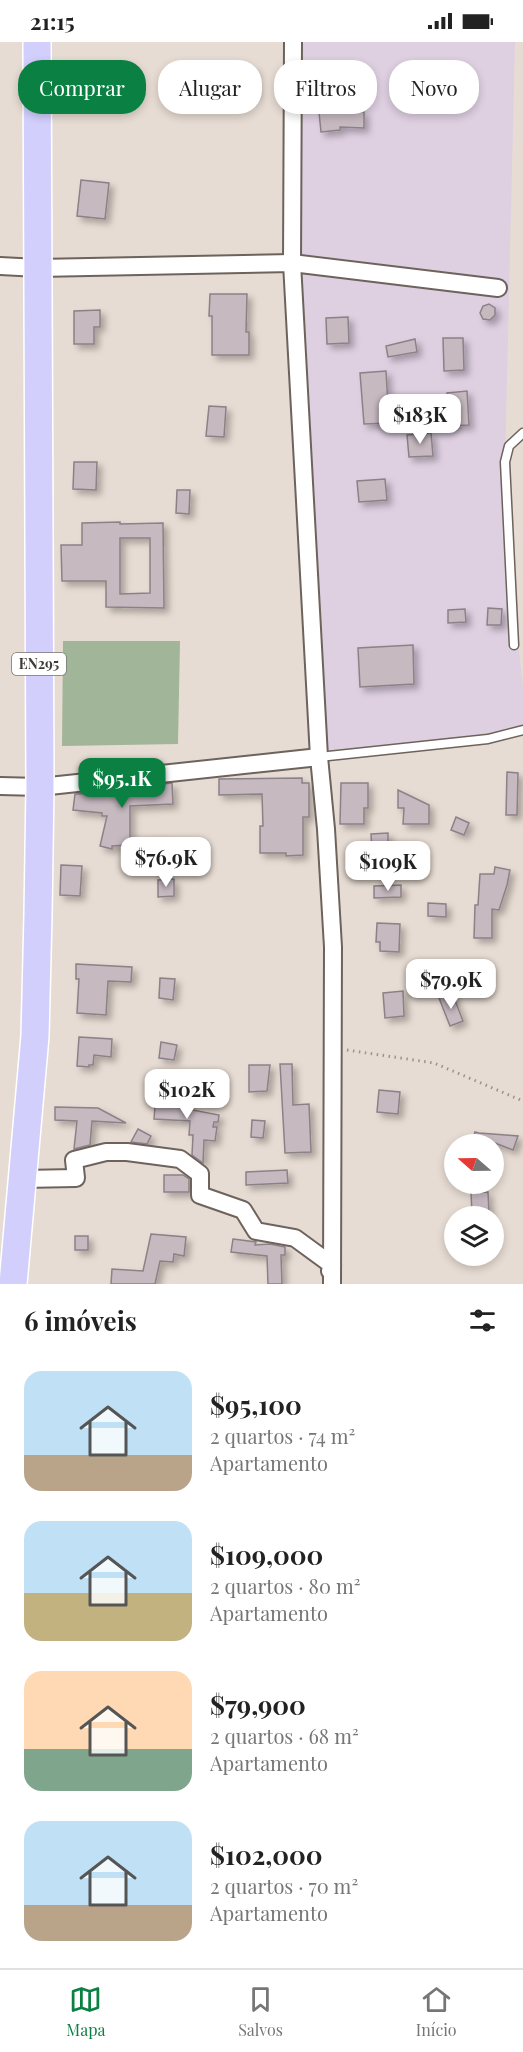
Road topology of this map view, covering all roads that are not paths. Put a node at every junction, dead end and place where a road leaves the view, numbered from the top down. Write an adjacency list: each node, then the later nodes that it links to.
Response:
1 (37, 42): 5 (main road, EN295)
2 (292, 42): 3 (street)
3 (292, 263): 5 (street); 6 (street); 10 (street)
4 (0, 266): 5 (street)
5 (38, 268): 12 (main road, EN295)
6 (498, 288)
7 (523, 433): 8 (lane)
8 (514, 645)
9 (523, 730): 10 (lane)
10 (319, 757): 12 (street); 14 (street)
11 (0, 786): 12 (street)
12 (40, 787): 13 (main road, EN295)
13 (22, 1179): 14 (street); 15 (main road, EN295)
14 (332, 1265): 16 (street); 17 (street)
15 (12, 1284)
16 (325, 1284)
17 (332, 1284)

